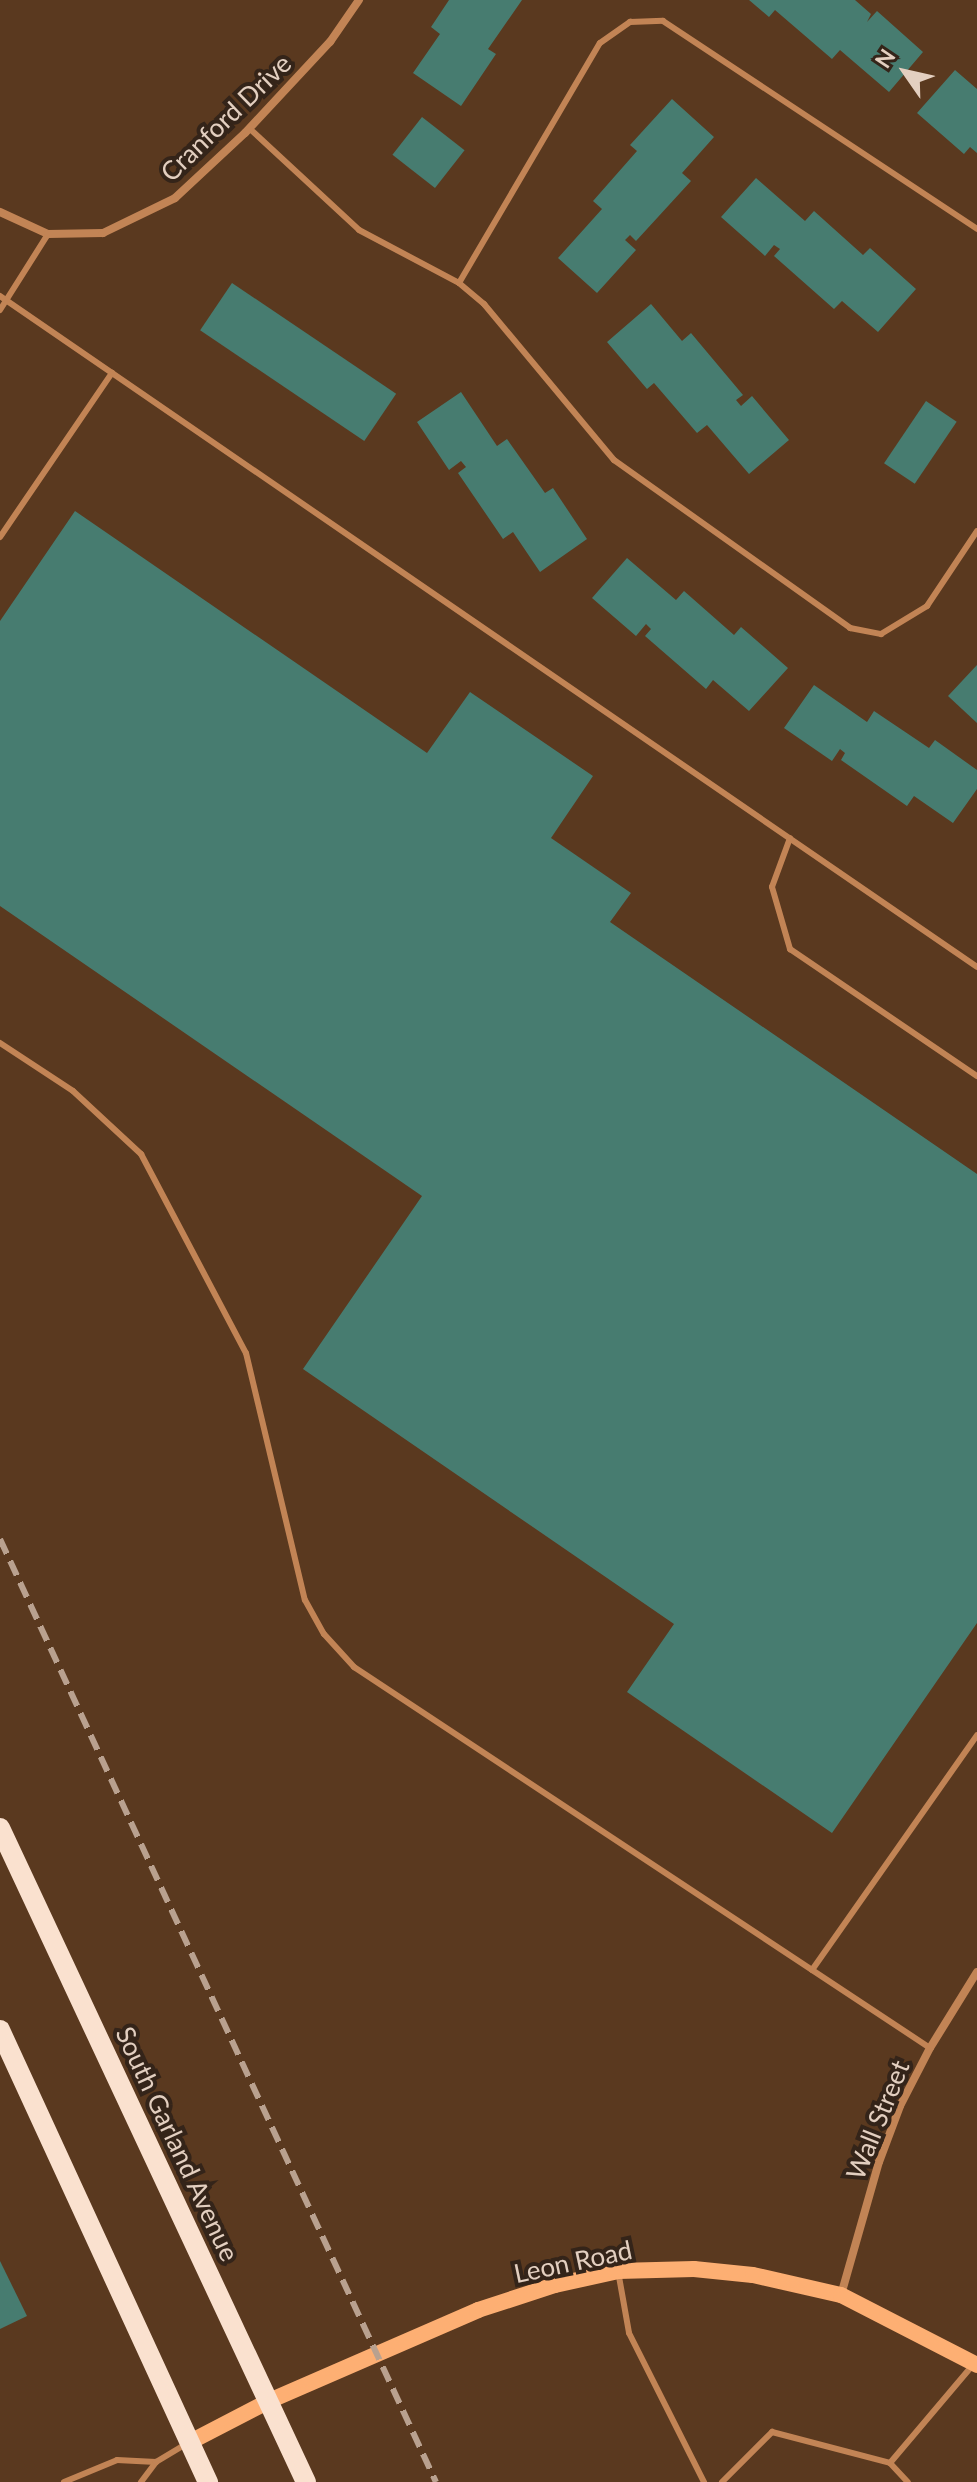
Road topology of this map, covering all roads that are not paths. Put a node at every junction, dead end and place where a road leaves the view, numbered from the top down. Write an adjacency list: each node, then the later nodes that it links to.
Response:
1 (359, 0): 2 (street, Cranford Drive)
2 (249, 128): 5 (street, Cranford Drive); 6 (lane)
3 (0, 212): 5 (street)
4 (977, 229): 6 (lane)
5 (48, 234): 7 (lane)
6 (459, 283): 10 (lane)
7 (3, 298): 8 (lane); 9 (lane)
8 (0, 310)
9 (112, 373): 11 (lane); 12 (lane)
10 (977, 531)
11 (0, 537)
12 (790, 838): 13 (lane); 15 (lane)
13 (977, 967)
14 (0, 1043): 18 (lane)
15 (977, 1076)
16 (977, 1735): 18 (lane)
17 (0, 1828): 25 (main road, South Garland Avenue)
18 (812, 1970): 21 (lane)
19 (977, 1972): 21 (street, Wall Street)
20 (0, 2030): 26 (main road)
21 (930, 2048): 23 (street, Wall Street)
22 (618, 2271): 23 (street, Leon Road); 25 (street, Leon Road); 33 (lane)
23 (841, 2295): 24 (street, Leon Road)
24 (976, 2364): 28 (lane)
25 (269, 2401): 26 (street, Leon Road); 32 (main road, South Garland Avenue)
26 (190, 2442): 27 (lane); 31 (main road)
27 (156, 2462): 29 (lane); 30 (lane)
28 (890, 2463): 34 (lane); 35 (lane)
29 (64, 2482)
30 (141, 2482)
31 (208, 2482)
32 (306, 2482)
33 (704, 2482)
34 (722, 2482)
35 (908, 2482)

